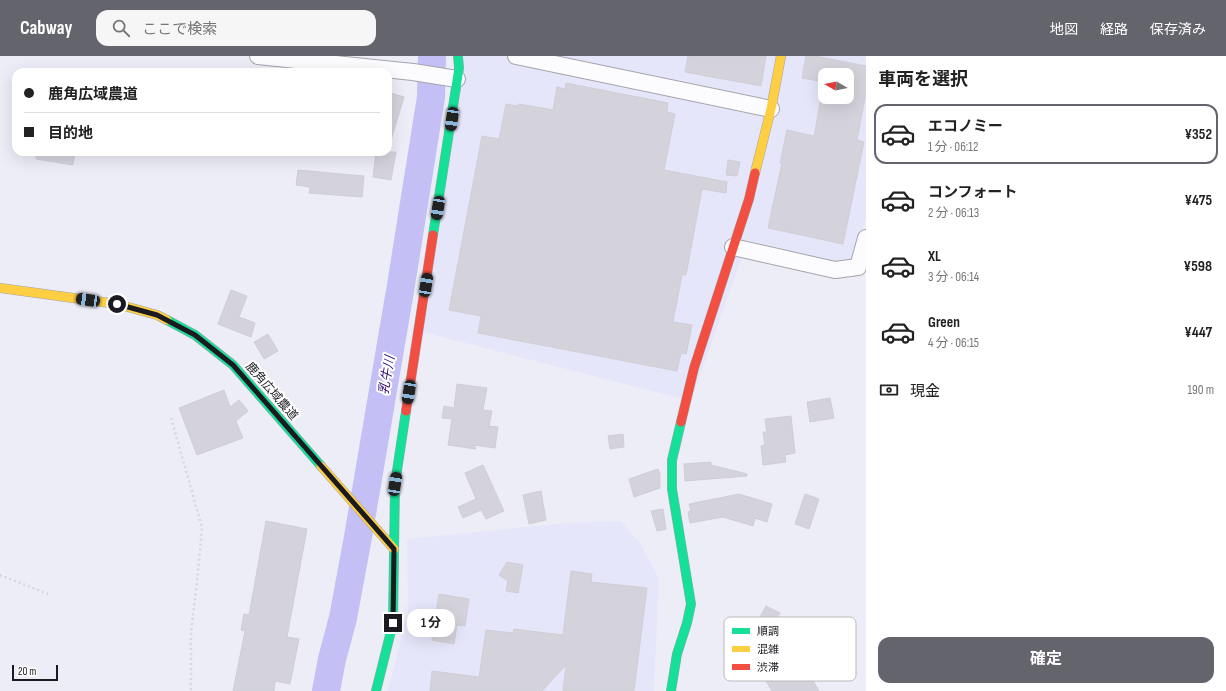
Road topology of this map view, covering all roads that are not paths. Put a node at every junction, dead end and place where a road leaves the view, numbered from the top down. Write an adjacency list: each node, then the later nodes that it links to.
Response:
1 (258, 56): 5 (street)
2 (458, 56): 7 (street)
3 (516, 56): 8 (street)
4 (781, 56): 8 (street)
5 (374, 68)
6 (392, 70): 7 (street)
7 (457, 79): 12 (street)
8 (771, 109): 10 (street)
9 (866, 238): 10 (street)
10 (733, 247): 14 (street)
11 (0, 288): 12 (street, 鹿角広域農道)
12 (394, 549): 13 (street)
13 (376, 691)
14 (671, 691)

